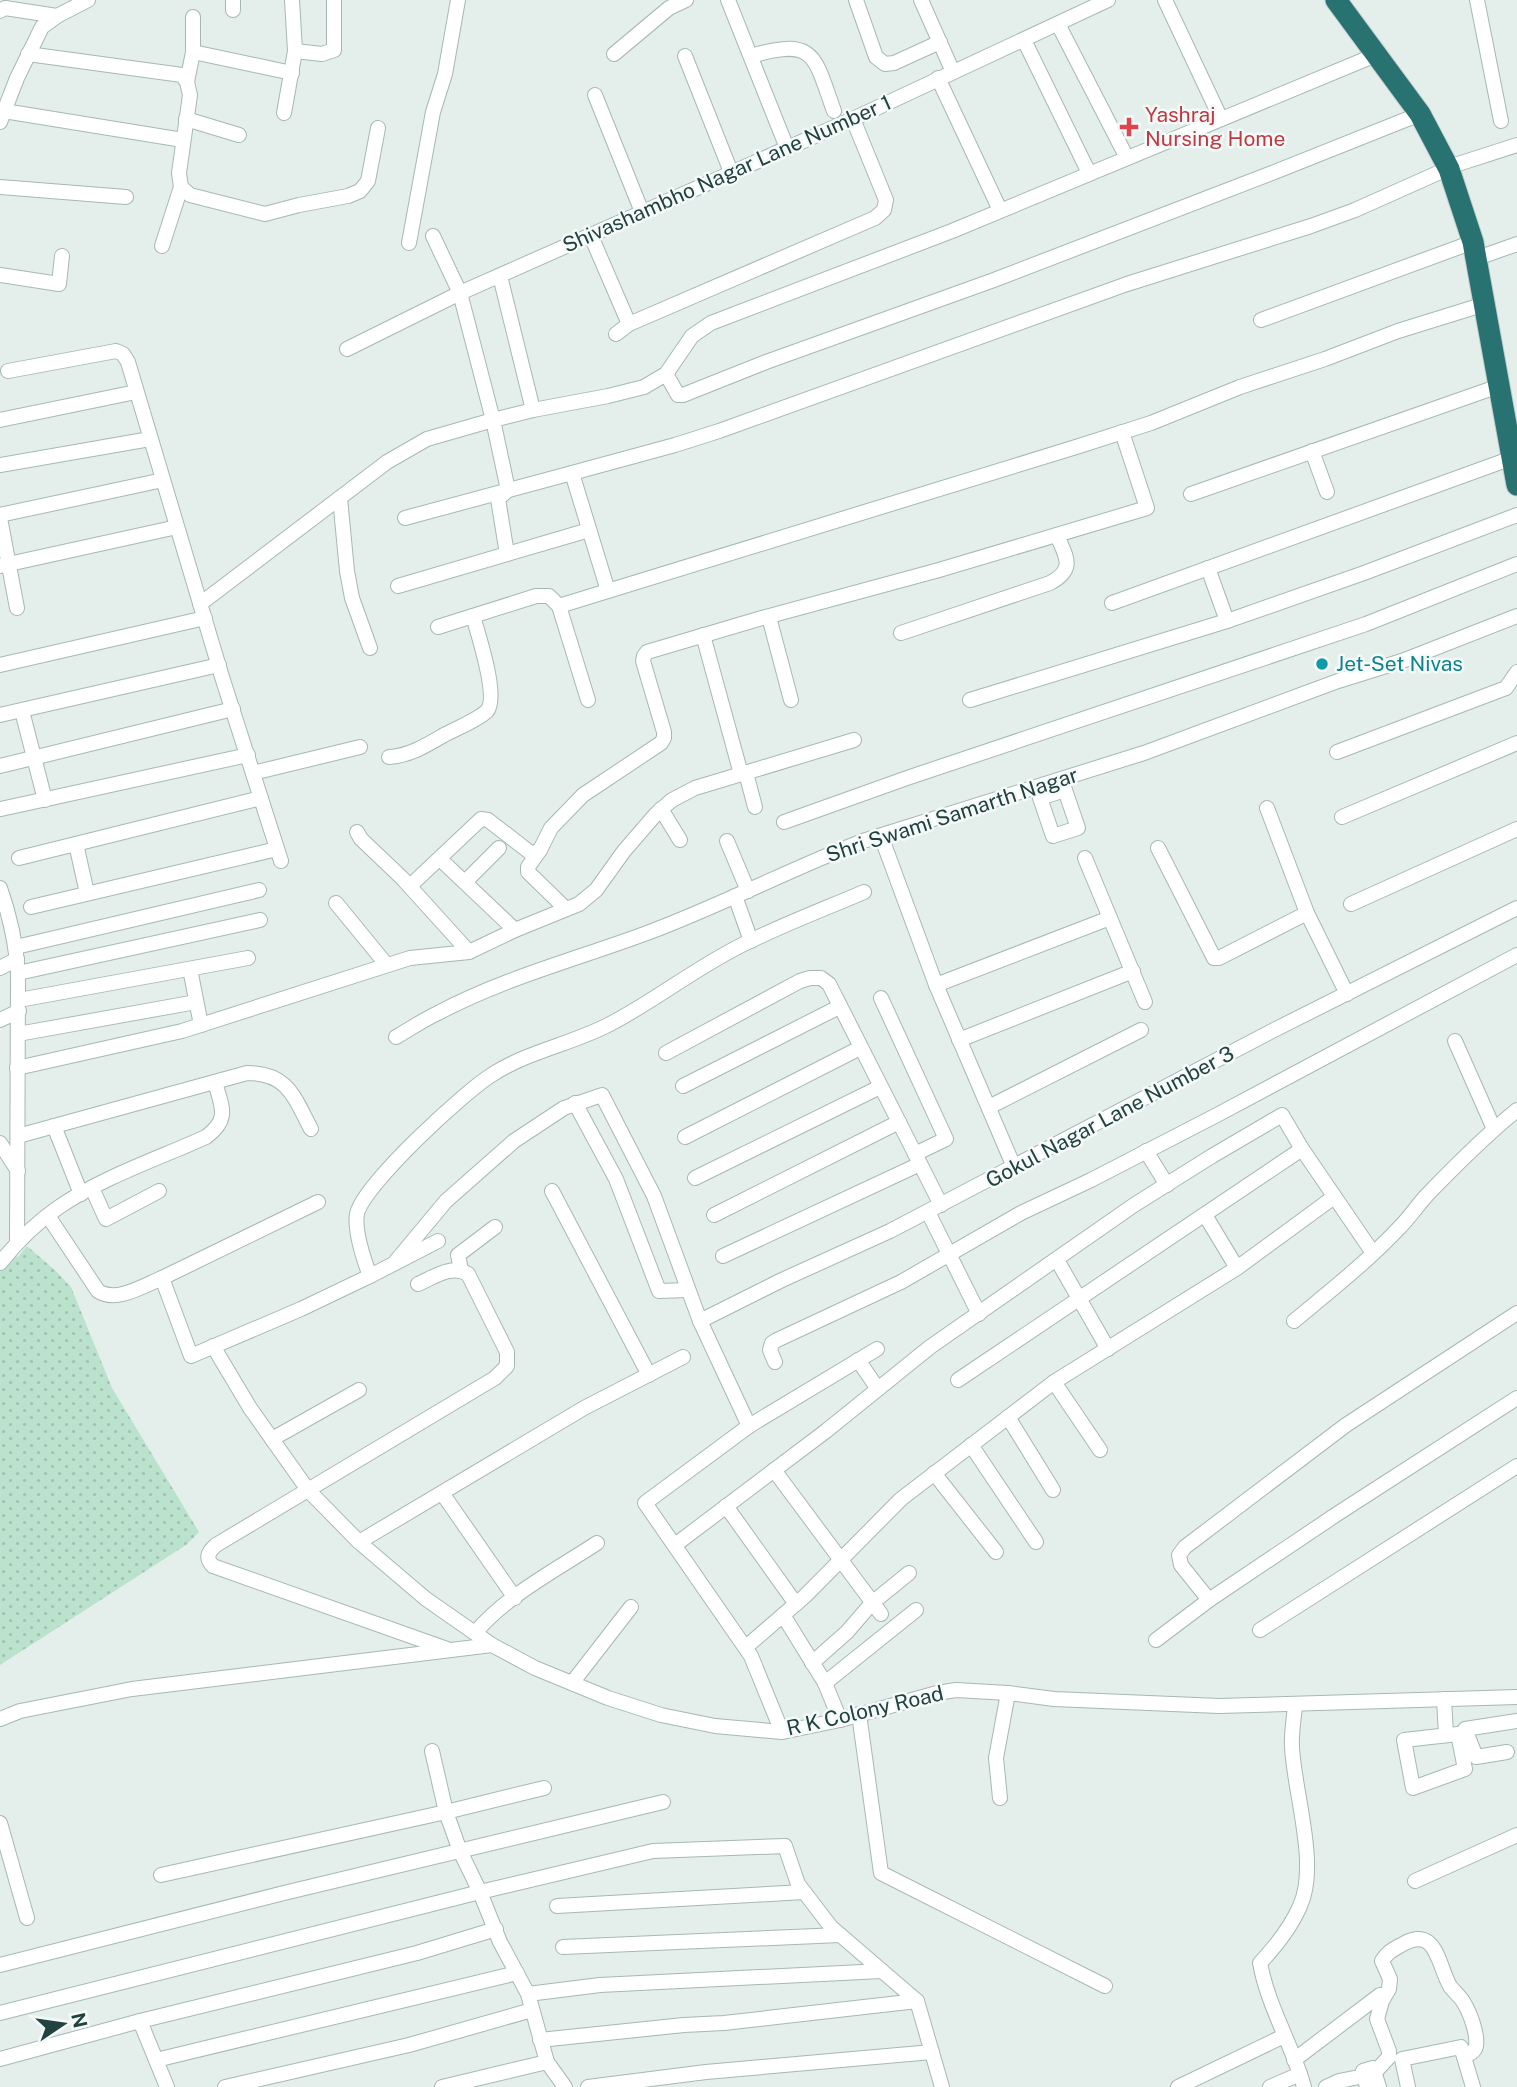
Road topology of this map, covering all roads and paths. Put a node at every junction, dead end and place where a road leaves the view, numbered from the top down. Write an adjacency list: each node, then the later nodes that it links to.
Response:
1 (88, 0): 14 (street)
2 (292, 0): 21 (street)
3 (334, 0): 21 (street)
4 (458, 0): 57 (street)
5 (686, 0): 24 (street)
6 (728, 0): 27 (street)
7 (856, 0): 20 (street)
8 (921, 0): 20 (street)
9 (1108, 0): 18 (street, Shivashambho Nagar Lane Number 1)
10 (1165, 0): 39 (street)
11 (1336, 0): 25 (highway)
12 (1351, 0): 47 (highway)
13 (1477, 0): 40 (street)
14 (71, 4): 16 (street)
15 (0, 11): 16 (street)
16 (57, 16): 23 (street)
17 (193, 17): 22 (street)
18 (1058, 24): 19 (street, Shivashambho Nagar Lane Number 1); 46 (street)
19 (1024, 40): 28 (street, Shivashambho Nagar Lane Number 1); 49 (street)
20 (940, 41): 28 (street)
21 (295, 51): 29 (street)
22 (193, 52): 29 (street); 31 (street)
23 (29, 54): 31 (street); 36 (street)
24 (614, 54)
25 (1378, 54): 35 (highway); 39 (street)
26 (685, 56): 48 (street)
27 (751, 56): 33 (street); 45 (street)
28 (953, 72): 30 (street, Shivashambho Nagar Lane Number 1)
29 (292, 73): 34 (street)
30 (938, 78): 38 (street, Shivashambho Nagar Lane Number 1); 53 (street)
31 (187, 82): 37 (street)
32 (595, 96): 54 (street)
33 (834, 111)
34 (284, 113)
35 (1420, 114): 47 (highway); 71 (street)
36 (2, 116): 43 (street)
37 (186, 119): 42 (street); 43 (street)
38 (853, 119): 45 (street, Shivashambho Nagar Lane Number 1); 67 (street)
39 (1221, 119): 46 (street)
40 (1501, 121)
41 (379, 128): 51 (street)
42 (239, 135)
43 (183, 140): 51 (street)
44 (1517, 145): 47 (street)
45 (788, 148): 48 (street, Shivashambho Nagar Lane Number 1)
46 (1127, 158): 49 (street)
47 (1454, 166): 60 (highway); 83 (street)
48 (732, 172): 54 (street, Shivashambho Nagar Lane Number 1)
49 (1089, 173): 53 (street)
50 (0, 187): 52 (street)
51 (181, 187): 59 (street)
52 (126, 197)
53 (1000, 210): 71 (street)
54 (642, 212): 56 (street, Shivashambho Nagar Lane Number 1)
55 (433, 236): 64 (street)
56 (591, 236): 63 (street, Shivashambho Nagar Lane Number 1); 67 (street)
57 (409, 243)
58 (1517, 244): 60 (street)
59 (162, 246)
60 (1479, 249): 65 (highway); 66 (street); 78 (highway)
61 (62, 256): 62 (street)
62 (0, 275)
63 (500, 276): 64 (street, Shivashambho Nagar Lane Number 1); 74 (street)
64 (460, 293): 69 (street, Shivashambho Nagar Lane Number 1); 76 (street)
65 (1485, 304): 72 (highway); 77 (street)
66 (1261, 320)
67 (629, 324): 68 (street)
68 (616, 334)
69 (347, 349)
70 (8, 371): 73 (street)
71 (666, 374): 74 (street)
72 (1499, 386): 80 (street); 81 (highway)
73 (136, 392): 75 (street); 79 (street)
74 (533, 410): 76 (street)
75 (0, 420)
76 (494, 420): 86 (street); 89 (street)
77 (1122, 432): 95 (street); 101 (street)
78 (1517, 432)
79 (150, 439): 82 (street); 84 (street)
80 (1312, 451): 87 (street); 88 (street)
81 (1512, 458): 85 (highway); 99 (street)
82 (0, 466)
83 (572, 472): 86 (street); 94 (street)
84 (163, 480): 91 (street); 93 (street)
85 (1517, 485)
86 (508, 490): 92 (street); 96 (street)
87 (1327, 492)
88 (1191, 494)
89 (340, 498): 105 (street); 113 (street)
90 (1517, 515): 109 (street)
91 (0, 516): 98 (street)
92 (405, 518)
93 (177, 527): 98 (street); 105 (street)
94 (589, 530): 96 (street); 101 (street)
95 (1057, 535): 108 (street); 111 (street)
96 (508, 554): 100 (street)
97 (1517, 564): 140 (street)
98 (4, 565): 104 (street)
99 (1208, 568): 102 (street); 109 (street)
100 (398, 586)
101 (608, 591): 103 (street)
102 (1112, 603)
103 (559, 606): 106 (street); 117 (street)
104 (17, 608)
105 (202, 611): 114 (street); 115 (street)
106 (473, 616): 110 (street); 129 (street)
107 (1517, 616): 143 (street, Shri Swami Samarth Nagar)
108 (769, 617): 112 (street); 119 (street)
109 (1227, 621): 118 (street)
110 (438, 627)
111 (901, 633)
112 (703, 635): 132 (street); 149 (street)
113 (370, 648)
114 (0, 665)
115 (219, 665): 120 (street); 121 (street)
116 (1517, 672): 126 (street)
117 (588, 700)
118 (970, 700)
119 (791, 701)
120 (233, 709): 127 (street); 128 (street)
121 (22, 711): 122 (street); 128 (street)
122 (0, 715)
123 (854, 740): 132 (street)
124 (1517, 743): 139 (street)
125 (360, 747): 131 (street)
126 (1337, 752)
127 (248, 755): 131 (street); 134 (street)
128 (34, 757): 130 (street); 134 (street)
129 (390, 757)
130 (0, 766)
131 (253, 773): 133 (street)
132 (743, 774): 135 (street); 138 (street)
133 (261, 798): 146 (street); 159 (street)
134 (45, 800): 137 (street)
135 (755, 807)
136 (1267, 808): 165 (street)
137 (1, 809)
138 (661, 809): 144 (street); 164 (street)
139 (1342, 817)
140 (784, 822)
141 (1517, 829): 161 (street)
142 (357, 832): 154 (street)
143 (881, 836): 158 (street, Shri Swami Samarth Nagar); 178 (street)
144 (680, 840)
145 (727, 841): 158 (street)
146 (76, 844): 150 (street); 159 (street)
147 (499, 848): 153 (street)
148 (1158, 848): 165 (street)
149 (540, 850): 152 (street); 164 (street)
150 (19, 858)
151 (1085, 858): 166 (street)
152 (440, 859): 153 (street); 154 (street)
153 (465, 882): 168 (street)
154 (410, 886): 170 (street)
155 (0, 888): 173 (street)
156 (259, 890): 173 (street)
157 (864, 892): 169 (street)
158 (742, 893): 169 (street); 189 (street, Shri Swami Samarth Nagar)
159 (88, 894): 162 (street)
160 (336, 903): 174 (street)
161 (1351, 904)
162 (31, 907)
163 (1517, 908): 179 (street, Gokul Nagar Lane Number 3)
164 (566, 909): 168 (street)
165 (1307, 914): 179 (street)
166 (1110, 918): 177 (street); 178 (street)
167 (260, 920): 173 (street)
168 (515, 930): 170 (street)
169 (751, 941): 236 (street)
170 (469, 952): 174 (street)
171 (1517, 955): 209 (street)
172 (248, 958): 176 (street)
173 (17, 960): 175 (street); 183 (street)
174 (386, 964): 186 (street)
175 (0, 968)
176 (190, 969): 181 (street); 183 (street)
177 (1133, 971): 182 (street); 190 (street)
178 (936, 985): 190 (street)
179 (1347, 994): 211 (street, Gokul Nagar Lane Number 3)
180 (881, 998): 210 (street)
181 (196, 1002): 186 (street); 188 (street)
182 (1145, 1002)
183 (19, 1006): 185 (street); 188 (street)
184 (839, 1007): 192 (street); 193 (street); 196 (street)
185 (0, 1020)
186 (201, 1025): 194 (street)
187 (1141, 1030): 199 (street)
188 (18, 1034): 194 (street)
189 (396, 1037)
190 (959, 1040): 199 (street)
191 (1455, 1041): 204 (street)
192 (860, 1048): 197 (street); 206 (street)
193 (666, 1054)
194 (17, 1068): 205 (street)
195 (215, 1082): 202 (street); 203 (street); 215 (street)
196 (683, 1086)
197 (880, 1087): 201 (street); 213 (street)
198 (575, 1103): 232 (street); 239 (street); 239 (street)
199 (989, 1107): 211 (street)
200 (1517, 1110): 204 (street)
201 (899, 1122): 210 (street); 223 (street)
202 (54, 1126): 205 (street); 215 (street)
203 (311, 1129)
204 (1493, 1129): 228 (street)
205 (18, 1136): 212 (street)
206 (685, 1137)
207 (0, 1143): 212 (street)
208 (1302, 1149): 214 (street); 218 (street); 222 (street)
209 (1146, 1152): 214 (street); 229 (street)
210 (918, 1159): 220 (street); 230 (street)
211 (1014, 1167): 220 (street, Gokul Nagar Lane Number 3)
212 (18, 1171): 227 (street)
213 (695, 1178)
214 (1167, 1185): 231 (street)
215 (87, 1191): 216 (street); 224 (street)
216 (159, 1191)
217 (552, 1191): 251 (street)
218 (1334, 1198): 228 (street); 234 (street)
219 (318, 1202): 237 (street)
220 (941, 1205): 221 (street, Gokul Nagar Lane Number 3)
221 (928, 1212): 229 (street); 243 (street, Gokul Nagar Lane Number 3)
222 (1205, 1214): 234 (street); 240 (street)
223 (714, 1215)
224 (48, 1216): 227 (street); 237 (street)
225 (495, 1227): 235 (street)
226 (438, 1241): 232 (street)
227 (17, 1243): 233 (street)
228 (1373, 1253): 244 (street)
229 (948, 1255): 242 (street); 250 (street)
230 (723, 1256)
231 (1057, 1260): 240 (street); 242 (street)
232 (397, 1261): 236 (street)
233 (0, 1263)
234 (1237, 1268): 247 (street)
235 (461, 1270): 238 (street); 265 (street)
236 (370, 1276): 245 (street)
237 (162, 1278): 245 (street)
238 (418, 1284)
239 (688, 1290): 243 (street)
240 (1080, 1299): 247 (street); 252 (street)
241 (1517, 1313): 277 (street)
242 (979, 1314): 254 (street)
243 (700, 1321): 258 (street)
244 (1294, 1321)
245 (213, 1346): 259 (street, R K Colony Road)
246 (877, 1349): 249 (street)
247 (1108, 1349): 253 (street)
248 (683, 1357): 251 (street)
249 (858, 1360): 254 (street); 258 (street)
250 (775, 1362)
251 (649, 1375): 267 (street)
252 (958, 1380)
253 (1054, 1382): 257 (street); 261 (street)
254 (878, 1389): 263 (street)
255 (359, 1390): 259 (street)
256 (1517, 1398): 277 (street)
257 (1007, 1418): 260 (street); 266 (street)
258 (749, 1426): 272 (street)
259 (272, 1439): 265 (street, R K Colony Road)
260 (971, 1445): 264 (street); 270 (street)
261 (1100, 1450)
262 (1517, 1466): 283 (street)
263 (774, 1470): 268 (street); 274 (street)
264 (934, 1473): 273 (street); 274 (street)
265 (308, 1490): 269 (street, R K Colony Road); 288 (street)
266 (1053, 1490)
267 (442, 1493): 269 (street); 276 (street)
268 (726, 1506): 272 (street); 278 (street)
269 (359, 1542): 284 (street, R K Colony Road)
270 (1036, 1542)
271 (597, 1543): 276 (street)
272 (675, 1545): 287 (street)
273 (996, 1552)
274 (840, 1561): 278 (street); 280 (street)
275 (909, 1573): 280 (street)
276 (514, 1598): 284 (street)
277 (1209, 1600): 285 (street)
278 (796, 1604): 282 (street)
279 (631, 1607): 290 (street)
280 (876, 1609): 289 (street)
281 (916, 1610): 291 (street)
282 (783, 1615): 287 (street); 289 (street)
283 (1260, 1630)
284 (475, 1633): 286 (street, R K Colony Road)
285 (1156, 1640)
286 (492, 1645): 288 (street); 290 (street, R K Colony Road)
287 (746, 1647): 300 (street)
288 (450, 1650): 297 (street)
289 (812, 1662): 291 (street)
290 (572, 1683): 300 (street, R K Colony Road)
291 (825, 1683): 298 (street)
292 (1008, 1693): 295 (street, R K Colony Road); 296 (street, R K Colony Road); 305 (street)
293 (1444, 1699): 294 (street, R K Colony Road); 295 (street, R K Colony Road); 301 (street)
294 (1517, 1701)
295 (1295, 1705): 330 (street)
296 (859, 1714): 298 (street, R K Colony Road); 323 (street)
297 (0, 1718)
298 (840, 1720): 300 (street, R K Colony Road)
299 (1517, 1721): 303 (street)
300 (782, 1732)
301 (1446, 1735): 301 (street)
302 (432, 1751): 307 (street)
303 (1507, 1752)
304 (544, 1788): 307 (street)
305 (1000, 1798)
306 (663, 1802): 310 (street)
307 (446, 1812): 310 (street); 311 (street)
308 (0, 1823): 316 (street)
309 (1517, 1835): 312 (street)
310 (460, 1851): 313 (street); 320 (street)
311 (161, 1875)
312 (1415, 1881)
313 (480, 1892): 314 (street); 317 (street); 328 (street)
314 (804, 1892): 315 (street); 318 (street)
315 (557, 1906)
316 (27, 1918)
317 (496, 1929): 322 (street); 329 (street)
318 (840, 1934): 319 (street); 321 (street)
319 (563, 1947)
320 (0, 1965)
321 (882, 1971): 324 (street); 326 (street)
322 (517, 1973): 324 (street); 335 (street)
323 (1105, 1986)
324 (528, 1994): 327 (street)
325 (1380, 1996): 337 (street)
326 (917, 2001): 331 (street); 332 (street)
327 (532, 2010): 331 (street); 340 (street)
328 (0, 2013)
329 (140, 2021): 334 (street); 335 (street)
330 (1284, 2036): 337 (street); 345 (street)
331 (540, 2040): 336 (street)
332 (932, 2052): 343 (street); 344 (street)
333 (1464, 2056): 338 (street); 349 (street); 350 (street)
334 (0, 2059)
335 (156, 2060): 339 (street)
336 (547, 2062): 341 (street); 342 (street)
337 (1300, 2074): 346 (street)
338 (1369, 2078): 347 (street); 348 (street)
339 (167, 2087)
340 (225, 2087)
341 (442, 2087)
342 (565, 2087)
343 (588, 2087)
344 (942, 2087)
345 (1178, 2087)
346 (1270, 2087)
347 (1326, 2087)
348 (1379, 2087)
349 (1408, 2087)
350 (1473, 2087)

